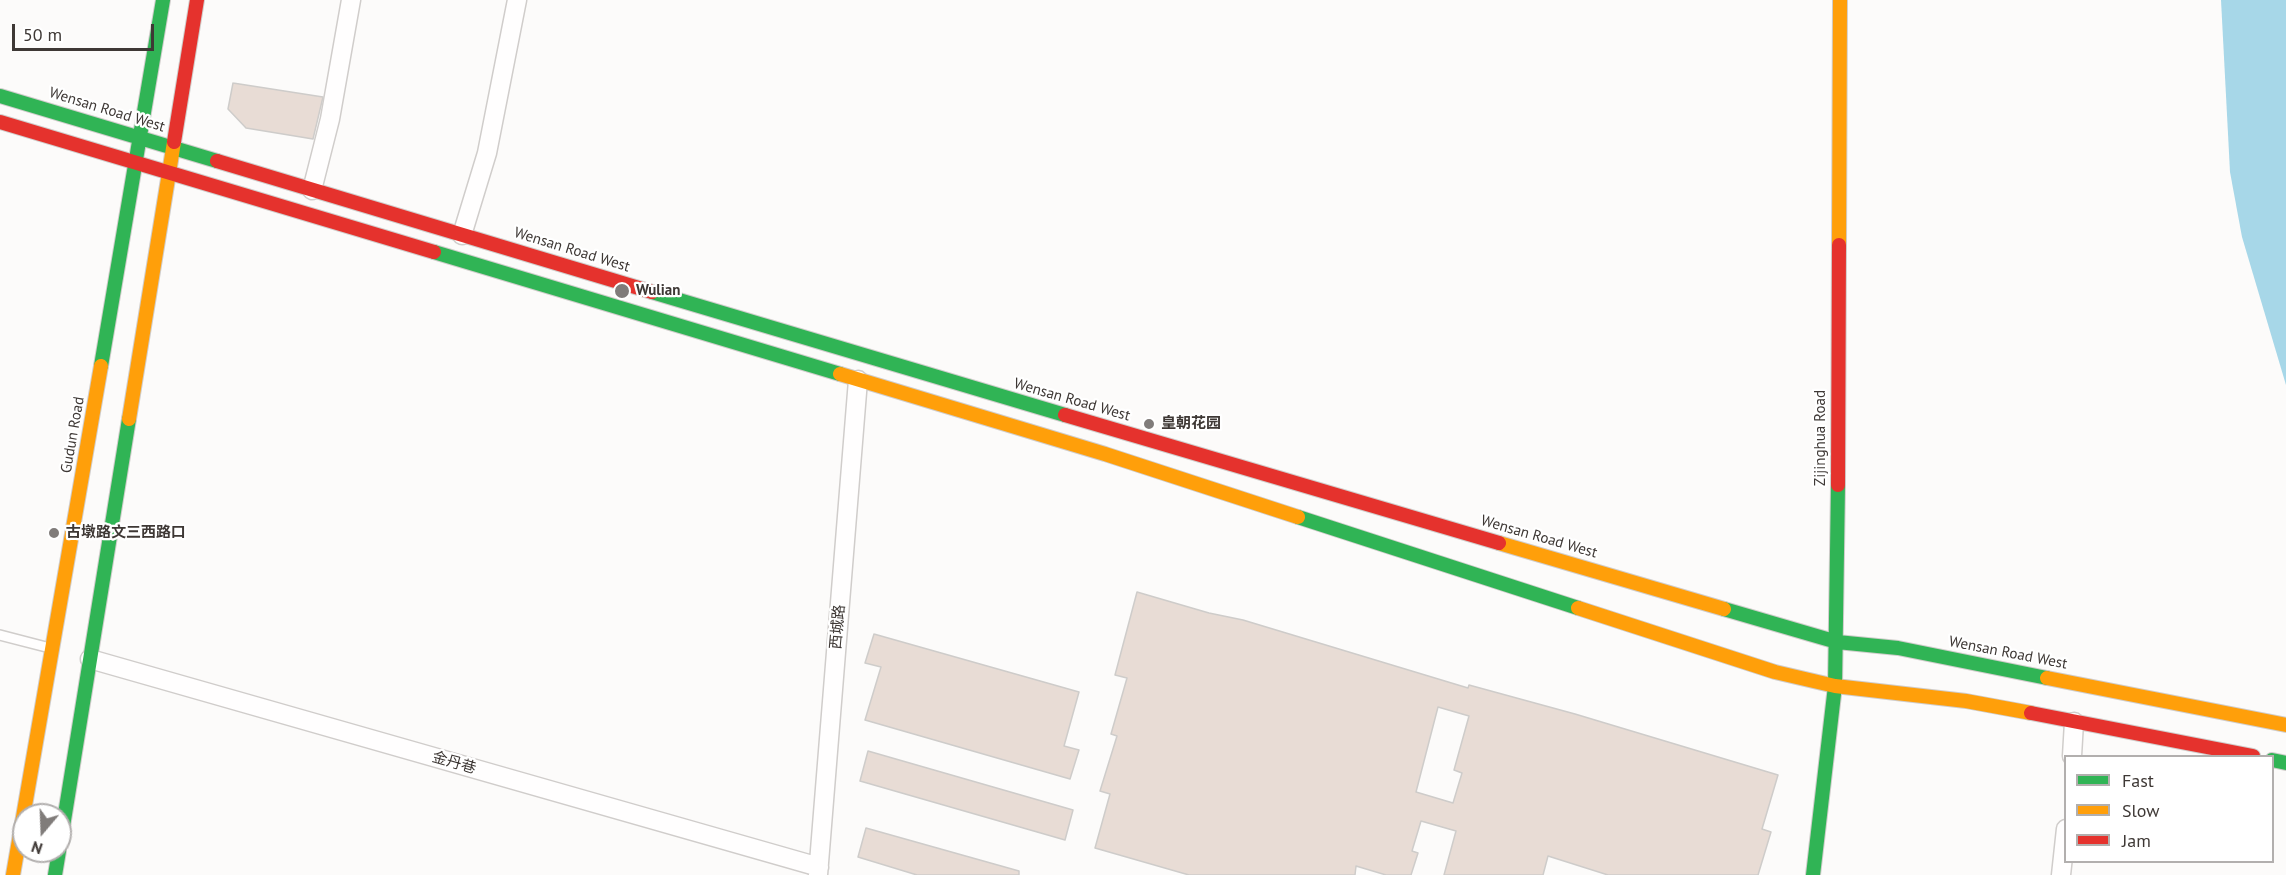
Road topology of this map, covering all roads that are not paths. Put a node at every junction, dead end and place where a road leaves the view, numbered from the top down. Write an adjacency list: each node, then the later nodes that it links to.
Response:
1 (163, 0): 8 (main road, Gudun Road)
2 (197, 0): 9 (main road)
3 (351, 0): 12 (street)
4 (517, 0): 13 (street)
5 (1840, 0): 16 (main road, Zijinghua Road)
6 (0, 96): 8 (main road, Wensan Road West)
7 (0, 122): 10 (main road)
8 (141, 138): 9 (main road, Wensan Road West); 10 (main road, Gudun Road)
9 (174, 148): 11 (main road); 12 (main road, Wensan Road West)
10 (137, 163): 11 (main road); 17 (main road, Gudun Road)
11 (168, 174): 14 (main road); 18 (main road)
12 (312, 190): 13 (main road, Wensan Road West)
13 (462, 235): 16 (main road, Wensan Road West)
14 (858, 380): 19 (main road); 26 (street, 西城路)
15 (0, 635): 17 (lane)
16 (1838, 642): 19 (main road, Zijinghua Road); 21 (main road, Wensan Road West)
17 (52, 648): 27 (main road, Gudun Road)
18 (90, 659): 24 (main road); 26 (street, 金丹巷)
19 (1835, 686): 20 (main road); 28 (main road, Zijinghua Road)
20 (2074, 722): 22 (street); 23 (main road)
21 (2286, 725)
22 (2072, 755)
23 (2248, 755)
24 (67, 803)
25 (2064, 847): 29 (street)
26 (818, 871)
27 (9, 873)
28 (1813, 875)
29 (2061, 875)

